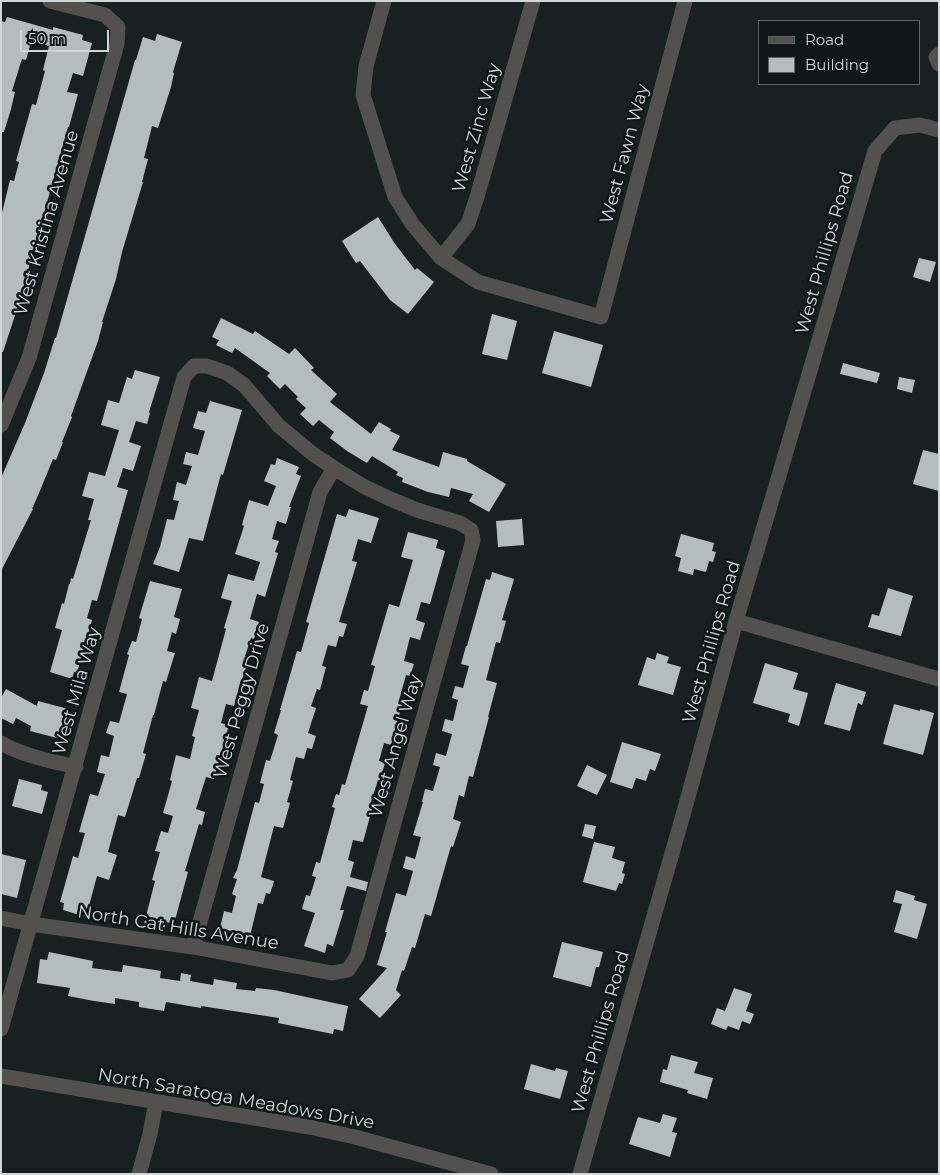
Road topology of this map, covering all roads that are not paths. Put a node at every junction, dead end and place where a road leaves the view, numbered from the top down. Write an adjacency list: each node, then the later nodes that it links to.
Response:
1 (50, 1): 9 (street, West Kristina Avenue)
2 (384, 1): 8 (street)
3 (534, 1): 8 (street, West Zinc Way)
4 (685, 1): 8 (street, West Fawn Way)
5 (939, 54): 6 (street)
6 (939, 64)
7 (939, 130): 11 (street, West Phillips Road)
8 (441, 258)
9 (1, 425)
10 (334, 468): 14 (street, West Mila Way); 17 (street, West Peggy Drive); 18 (street, West Angel Way)
11 (736, 621): 12 (street); 24 (street, West Phillips Road)
12 (939, 679)
13 (1, 743): 14 (street)
14 (76, 767): 16 (street, West Mila Way)
15 (1, 918): 16 (street, North Cat Hills Avenue)
16 (31, 924): 17 (street, North Cat Hills Avenue); 19 (street, West Mila Way)
17 (193, 947): 18 (street, North Cat Hills Avenue)
18 (348, 970)
19 (1, 1029)
20 (1, 1076): 21 (street, North Saratoga Meadows Drive)
21 (156, 1102): 22 (street); 23 (street, North Saratoga Meadows Drive)
22 (139, 1174)
23 (491, 1174)
24 (580, 1174)

